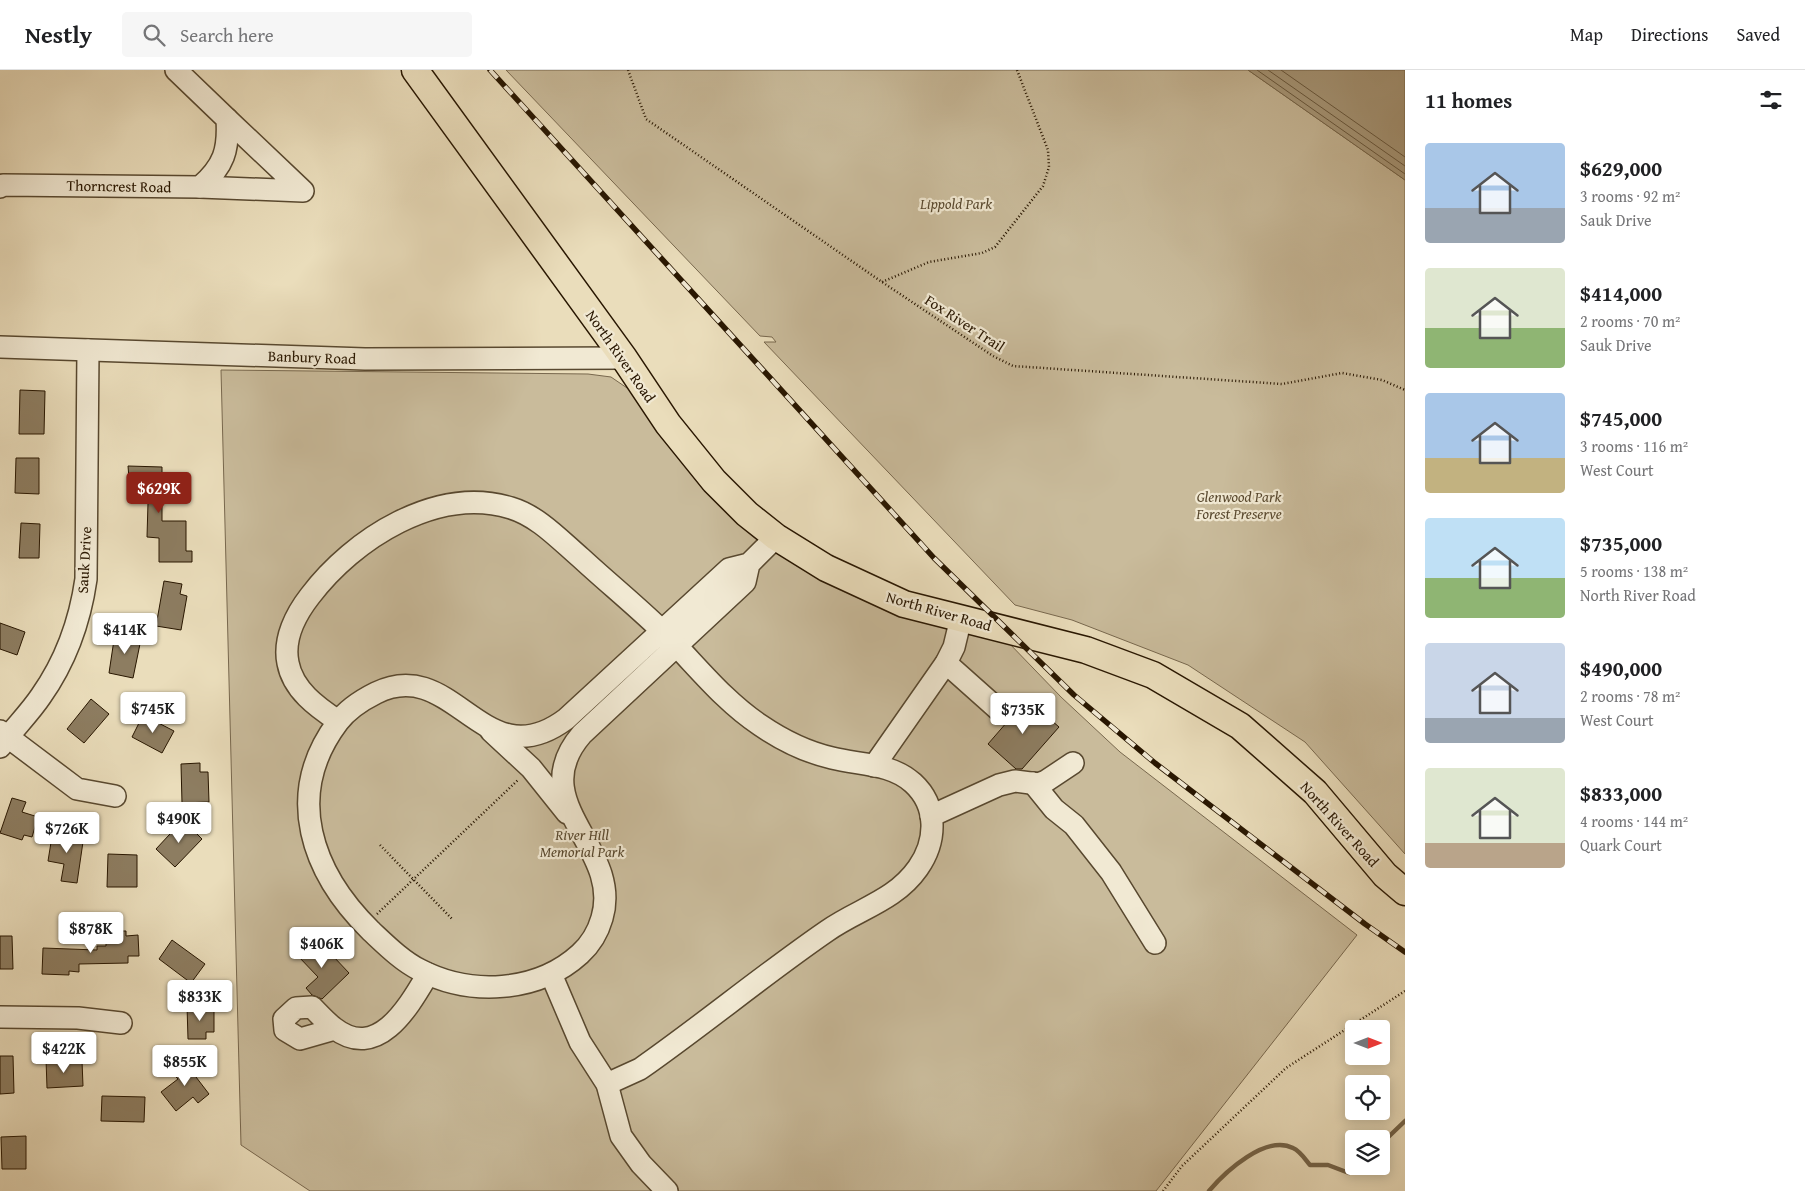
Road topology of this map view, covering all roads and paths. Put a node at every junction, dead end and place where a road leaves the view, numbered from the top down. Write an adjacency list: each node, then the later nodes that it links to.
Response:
1 (176, 70): 5 (street)
2 (415, 70): 11 (main road, North River Road)
3 (628, 70): 8 (path, Fox River Trail)
4 (1017, 70): 8 (path)
5 (227, 119): 7 (street); 7 (street, Thorncrest Road)
6 (0, 187): 7 (street, Thorncrest Road)
7 (200, 187)
8 (882, 282): 12 (path, Fox River Trail)
9 (0, 347): 10 (street, Banbury Road)
10 (88, 350): 11 (street, Banbury Road); 21 (street, Sauk Drive)
11 (624, 358): 13 (main road, North River Road)
12 (1405, 390)
13 (776, 537): 14 (main road, North River Road); 15 (street)
14 (961, 618): 16 (street); 32 (main road, North River Road)
15 (669, 639): 18 (street); 20 (street); 22 (street); 24 (street)
16 (946, 663): 17 (street); 24 (street)
17 (1001, 712)
18 (338, 721): 19 (street); 34 (street)
19 (488, 729): 20 (street); 25 (street)
20 (547, 731): 22 (street)
21 (3, 738): 27 (street)
22 (570, 751): 29 (street)
23 (1073, 763): 26 (street)
24 (874, 766): 28 (street)
25 (531, 768): 29 (street); 31 (path)
26 (1033, 784): 28 (street); 35 (street)
27 (115, 796)
28 (931, 816): 43 (street)
29 (574, 822): 38 (street)
30 (380, 845): 31 (path)
31 (413, 880): 33 (path); 34 (path)
32 (1405, 892)
33 (453, 920)
34 (366, 925): 36 (path); 37 (street)
35 (1155, 943)
36 (336, 953)
37 (428, 974): 38 (street); 42 (street)
38 (551, 974): 43 (street)
39 (1405, 991): 45 (path)
40 (0, 1017): 41 (street)
41 (121, 1023)
42 (335, 1029)
43 (607, 1084): 44 (street)
44 (666, 1191)
45 (1163, 1191)

